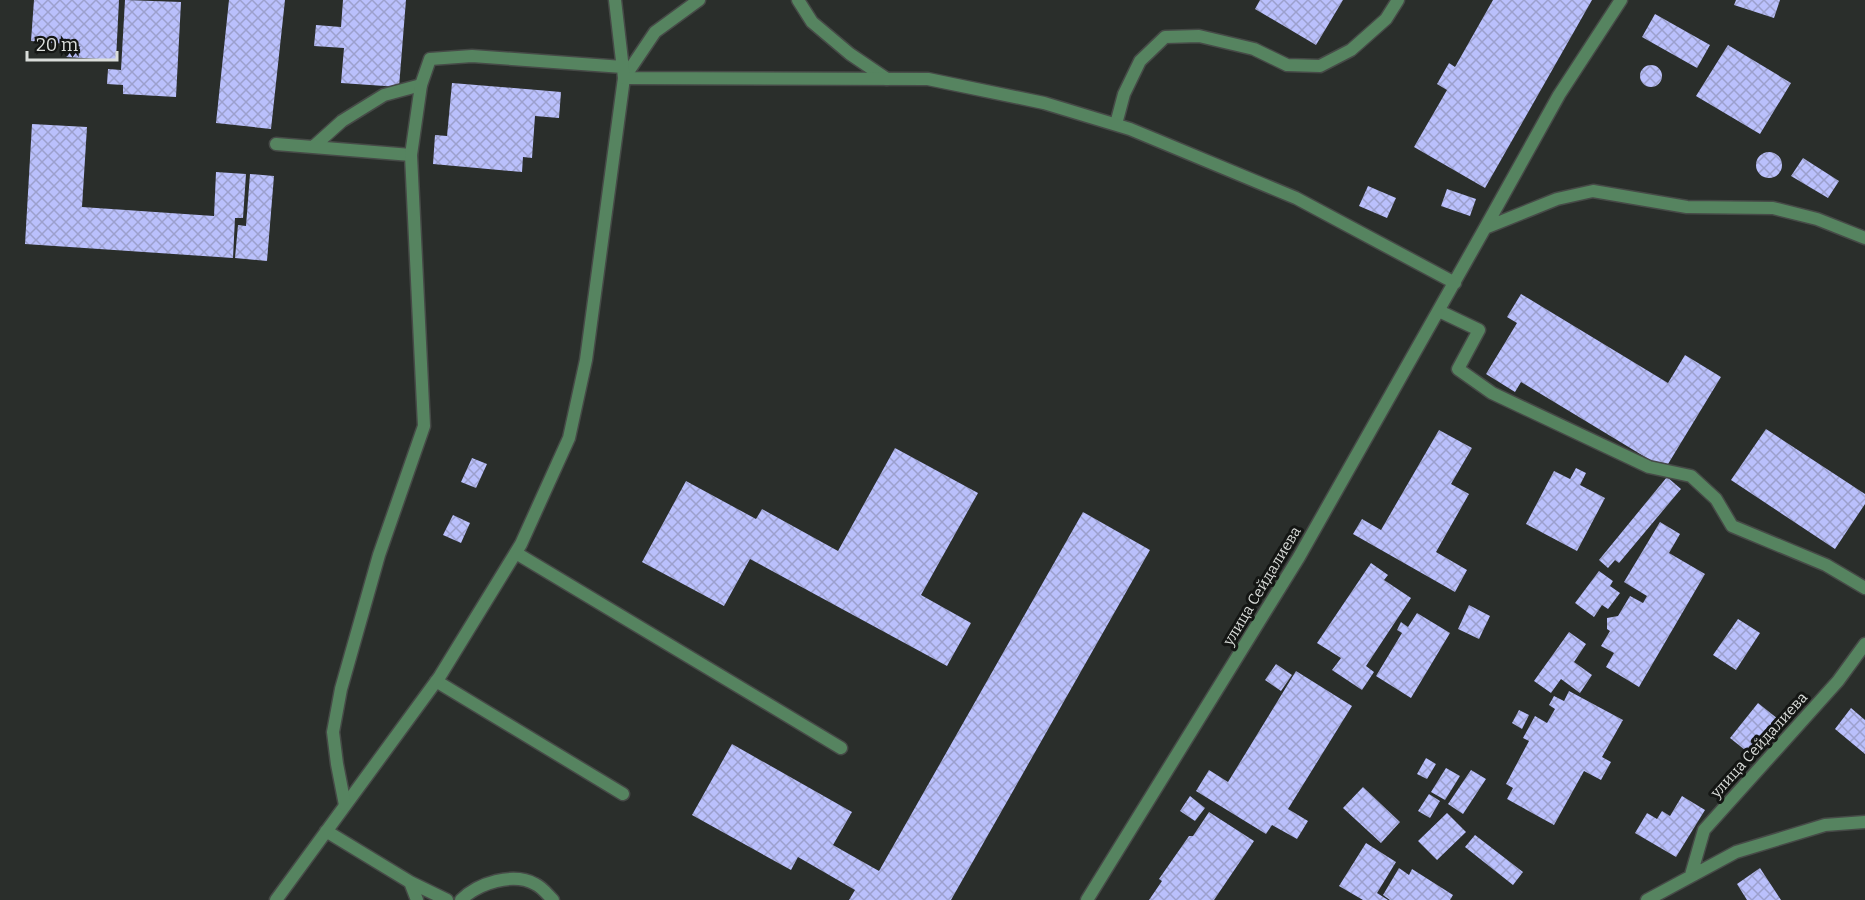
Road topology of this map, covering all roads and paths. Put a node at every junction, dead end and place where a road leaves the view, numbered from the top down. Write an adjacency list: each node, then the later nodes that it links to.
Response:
1 (615, 0): 6 (street)
2 (699, 0): 6 (street)
3 (798, 0): 7 (street)
4 (1398, 0): 9 (street)
5 (1621, 0): 13 (street, улица Сейдалиева)
6 (624, 72): 7 (street); 8 (street); 17 (street)
7 (887, 79): 9 (street)
8 (421, 86): 11 (street); 12 (street)
9 (1116, 124): 15 (street)
10 (276, 144): 11 (street)
11 (313, 147): 12 (street)
12 (411, 154): 23 (street)
13 (1485, 228): 14 (street); 15 (street, улица Сейдалиева)
14 (1865, 238)
15 (1455, 283): 16 (street, улица Сейдалиева)
16 (1438, 311): 18 (street); 33 (street, улица Сейдалиева)
17 (516, 553): 20 (street); 21 (street)
18 (1865, 588)
19 (1865, 644): 26 (street, улица Сейдалиева)
20 (436, 681): 22 (street); 23 (street)
21 (841, 748)
22 (623, 794)
23 (345, 805): 25 (street)
24 (1865, 822): 26 (street)
25 (326, 831): 27 (street); 28 (street)
26 (1691, 875): 34 (street)
27 (410, 882): 29 (street); 30 (street)
28 (276, 900)
29 (417, 900)
30 (447, 900)
31 (461, 900): 32 (street)
32 (553, 900)
33 (1087, 900)
34 (1647, 900)

